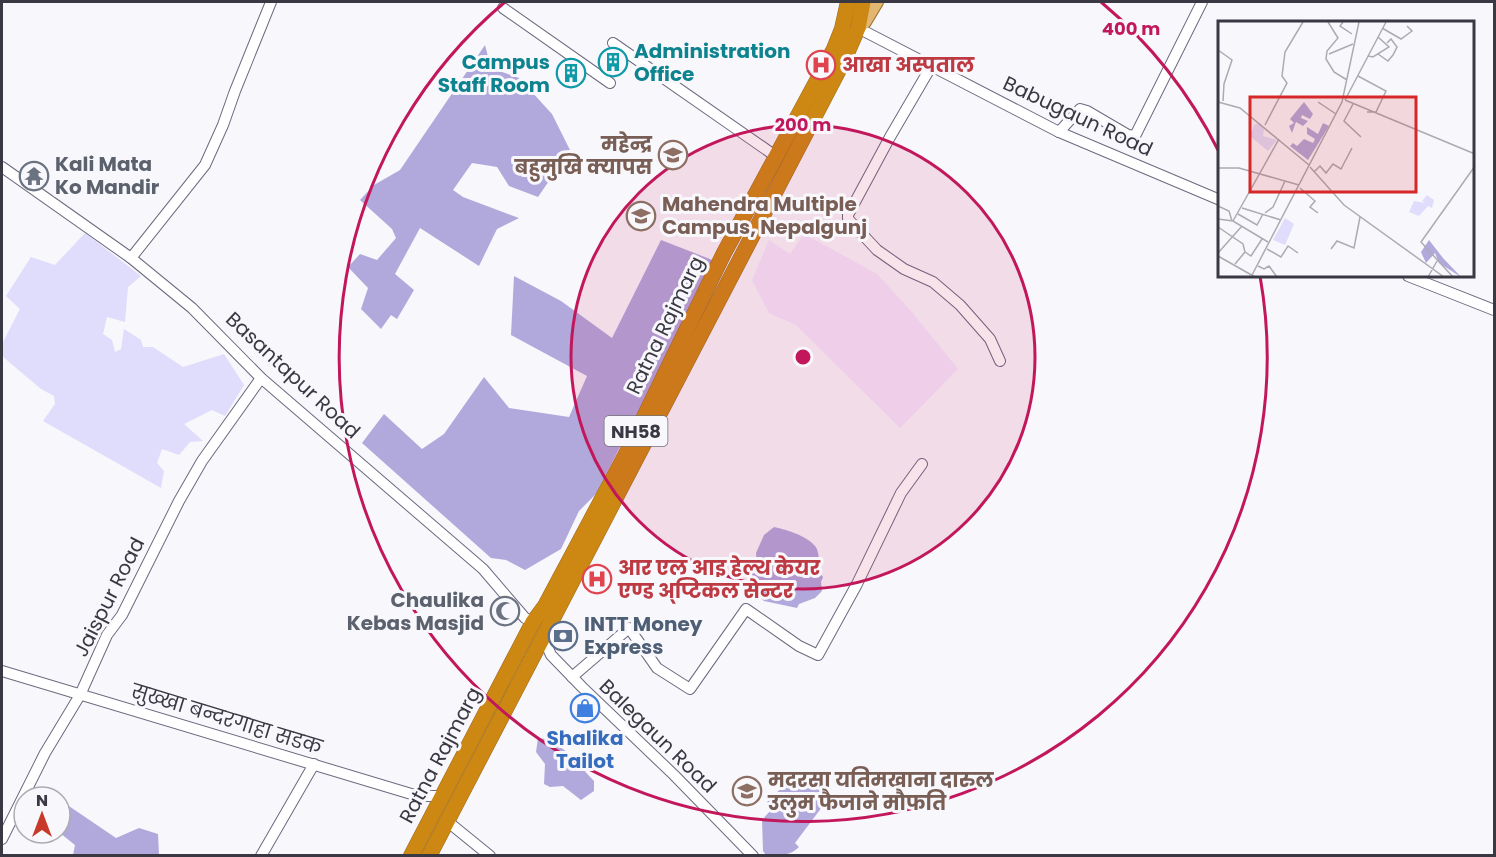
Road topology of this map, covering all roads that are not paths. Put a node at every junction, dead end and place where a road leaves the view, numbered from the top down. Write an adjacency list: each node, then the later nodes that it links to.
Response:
1 (271, 2): 15 (street)
2 (848, 2): 12 (highway, Ratna Rajmarg / NH58)
3 (863, 2): 7 (highway, Ratna Rajmarg / NH58)
4 (878, 2): 7 (main road)
5 (1202, 2): 11 (street)
6 (503, 8): 10 (street)
7 (858, 28): 9 (street, Babugaun Road); 21 (highway, Ratna Rajmarg / NH58)
8 (613, 43): 12 (street)
9 (932, 65): 11 (street, Babugaun Road); 18 (street)
10 (610, 83)
11 (1059, 132): 14 (street, Babugaun Road)
12 (778, 150): 21 (highway, Ratna Rajmarg / NH58)
13 (2, 167): 15 (street, Basantapur Road)
14 (1218, 199)
15 (131, 258): 19 (street, Basantapur Road)
16 (1413, 278): 17 (street)
17 (1494, 310)
18 (1000, 361)
19 (261, 378): 21 (street, Basantapur Road); 24 (street, Jaispur Road)
20 (922, 464): 23 (street)
21 (539, 630): 23 (street, Balegaun Road); 26 (highway, Ratna Rajmarg / NH58); 27 (highway, Ratna Rajmarg / NH58)
22 (2, 671): 24 (street, सुख्खा बन्दरगाहा सडक)
23 (572, 676): 33 (street, Balegaun Road)
24 (80, 695): 25 (street, सुख्खा बन्दरगाहा सडक); 28 (street, Jaispur Road)
25 (314, 764): 26 (street, सुख्खा बन्दरगाहा सडक); 29 (street)
26 (443, 796): 30 (highway, Ratna Rajmarg / NH58)
27 (447, 821): 31 (highway, Ratna Rajmarg / NH58); 32 (street)
28 (2, 838)
29 (261, 855)
30 (411, 855)
31 (429, 855)
32 (490, 855)
33 (753, 855)

